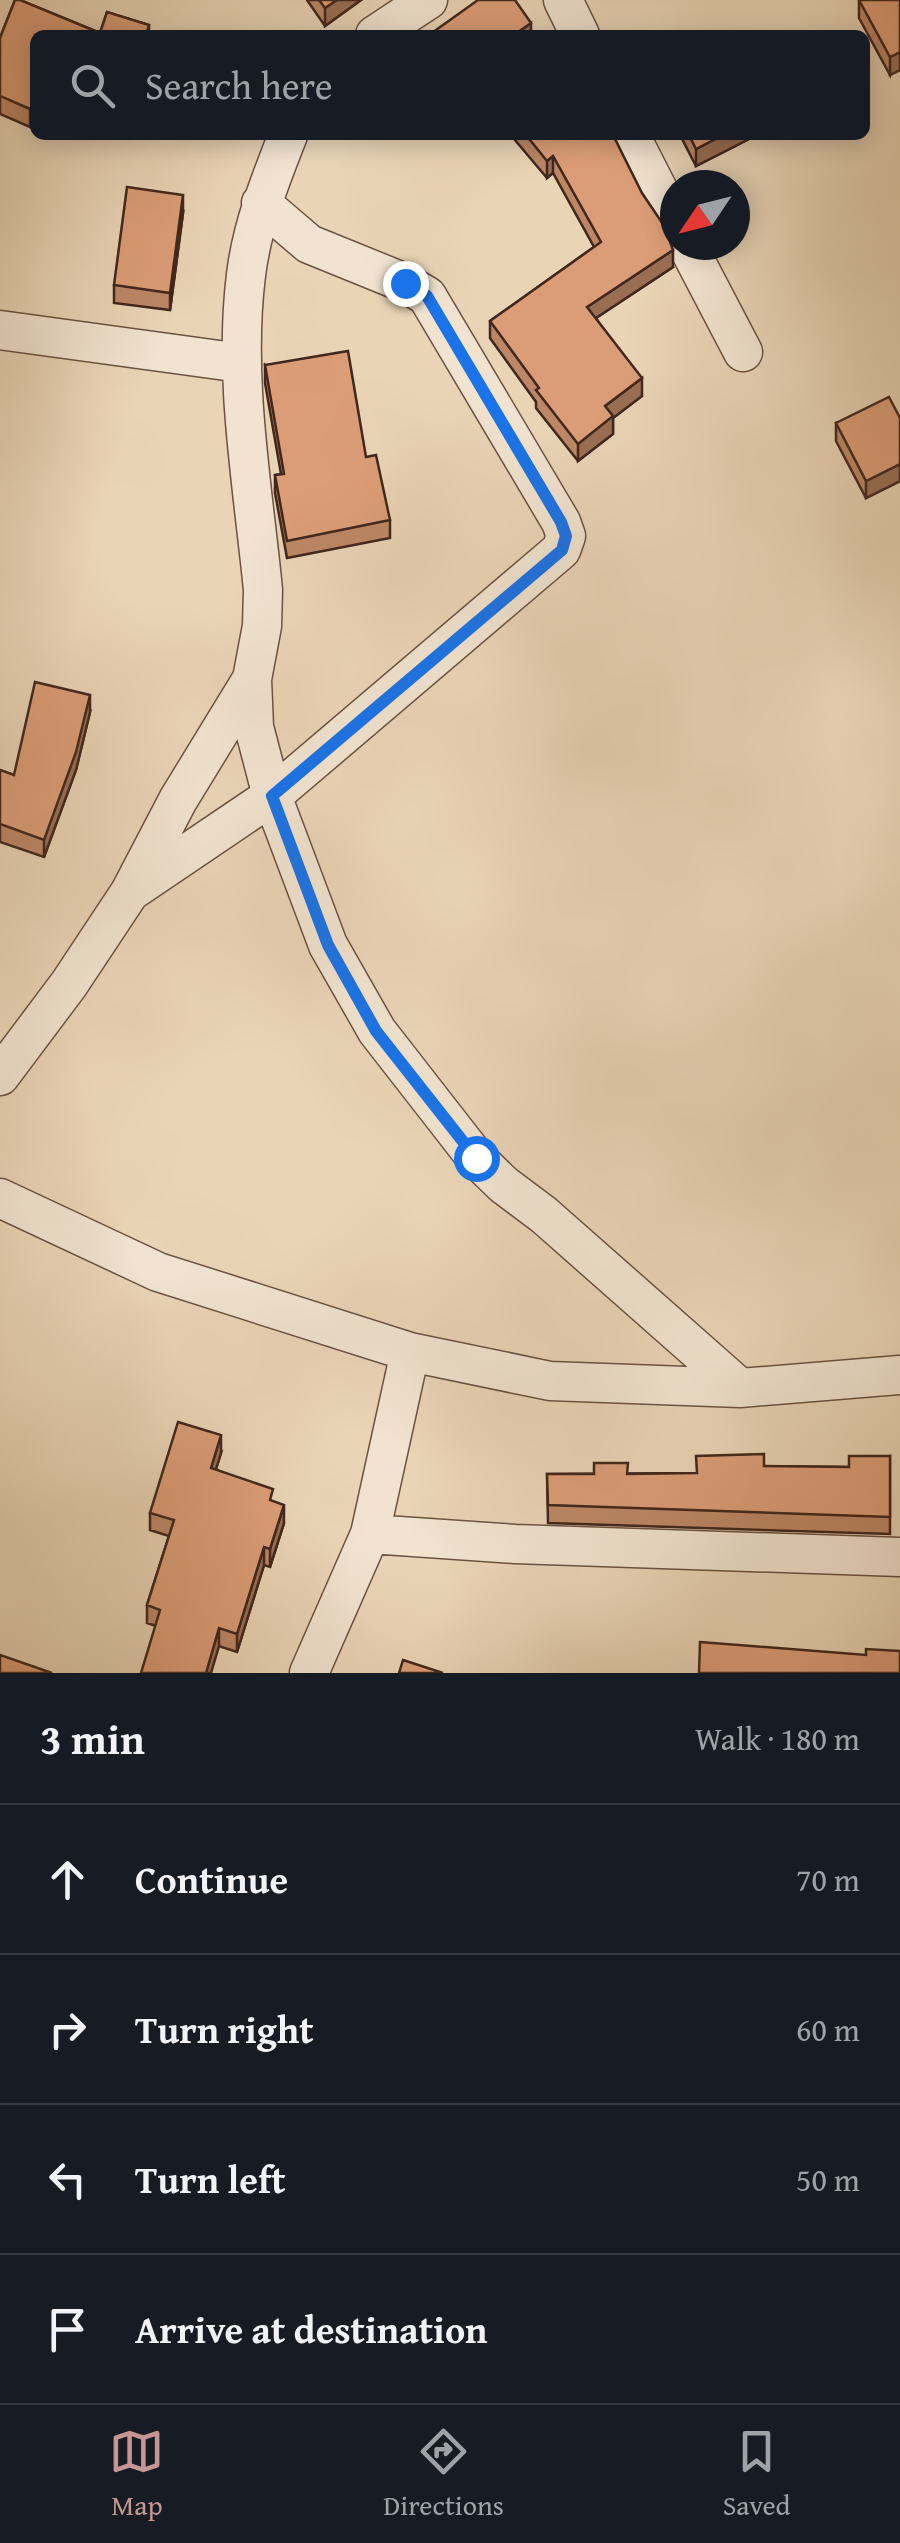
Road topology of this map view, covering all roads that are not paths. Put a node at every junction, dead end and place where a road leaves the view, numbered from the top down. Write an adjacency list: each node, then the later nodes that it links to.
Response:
1 (428, 0): 3 (street)
2 (563, 0): 4 (street)
3 (383, 30)
4 (578, 30)
5 (286, 140): 8 (street)
6 (633, 140): 7 (street)
7 (660, 193)
8 (261, 203): 12 (street); 14 (street)
9 (695, 260): 11 (street)
10 (0, 330): 12 (street)
11 (743, 352)
12 (241, 363): 13 (street)
13 (252, 679): 14 (street); 15 (street)
14 (272, 796): 15 (street); 20 (street)
15 (130, 892): 16 (street)
16 (0, 1076)
17 (0, 1198): 18 (street)
18 (410, 1352): 20 (street); 21 (street)
19 (900, 1375): 20 (street)
20 (740, 1388)
21 (370, 1534): 22 (street); 23 (street)
22 (900, 1557)
23 (309, 1673)

